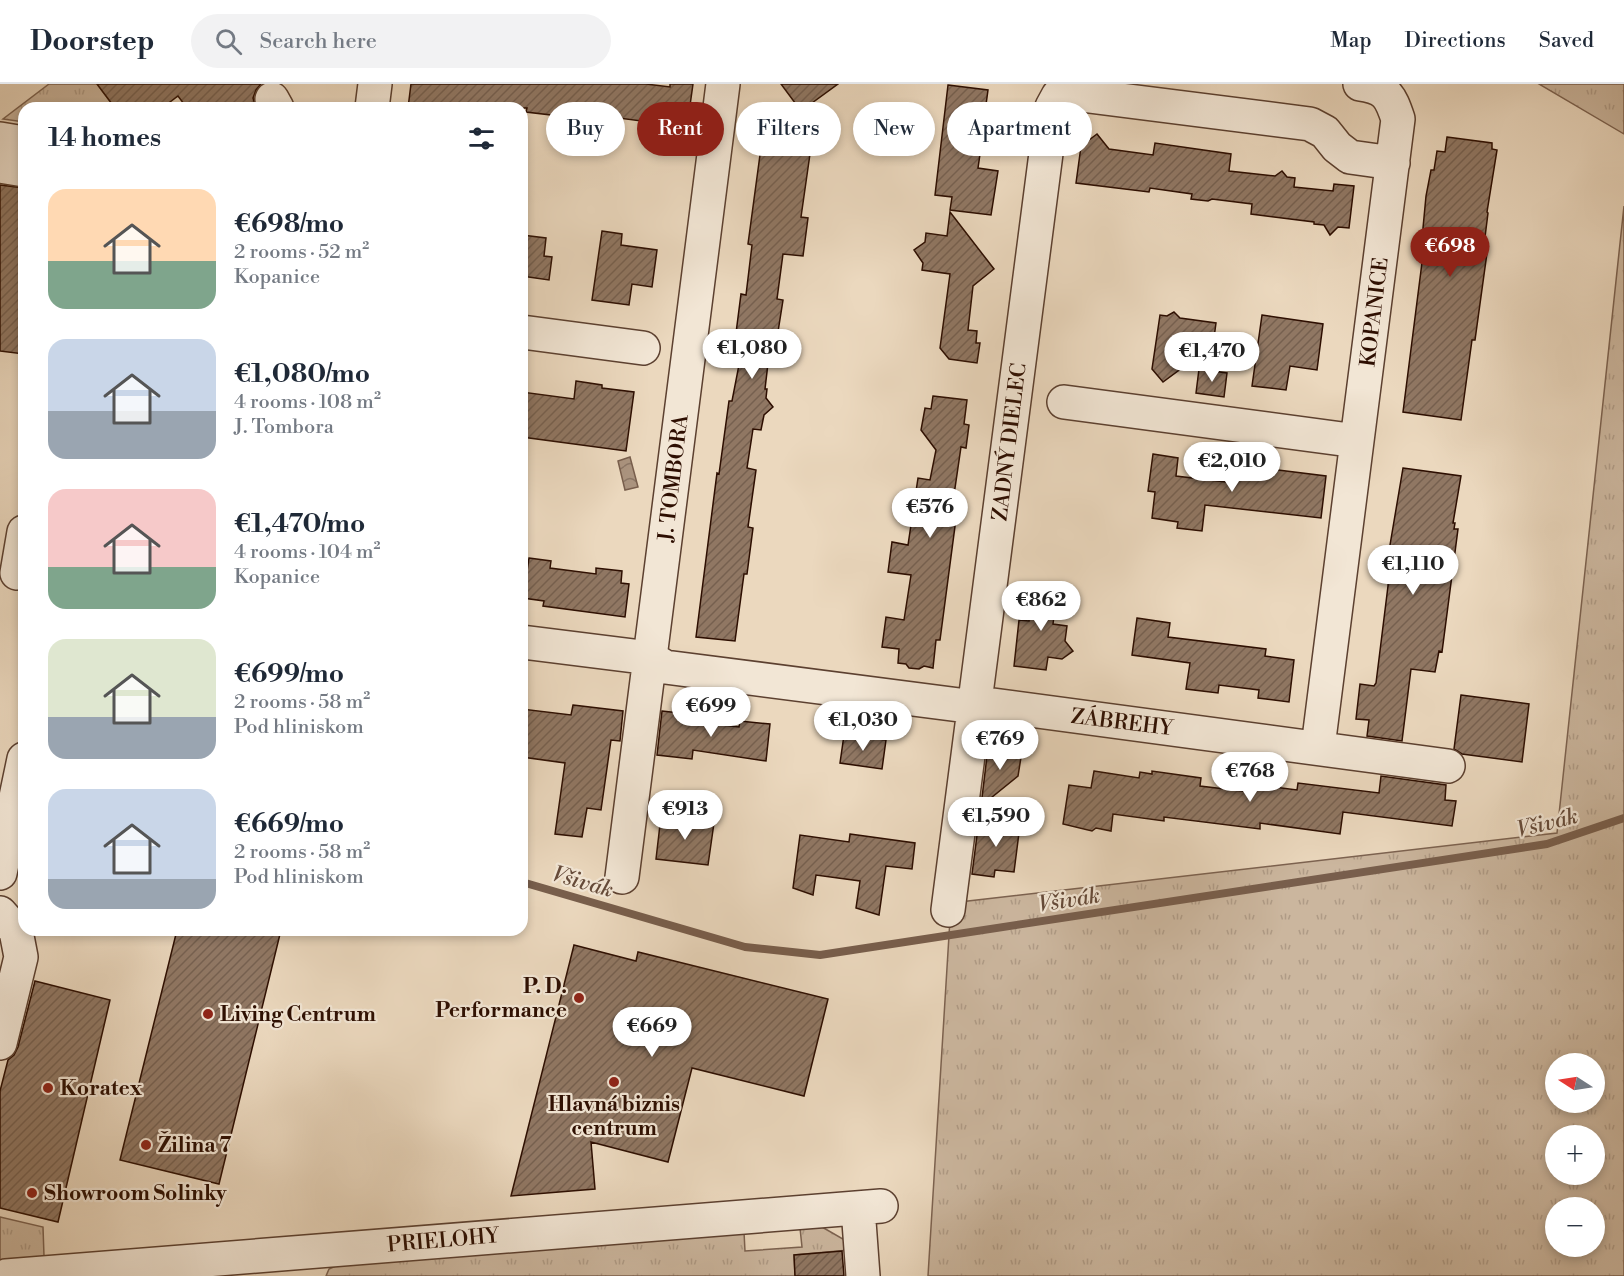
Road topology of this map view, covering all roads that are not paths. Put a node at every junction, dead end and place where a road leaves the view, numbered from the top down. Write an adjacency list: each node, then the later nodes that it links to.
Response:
1 (375, 84): 4 (street)
2 (723, 84): 17 (street, J. TOMBORA)
3 (1367, 85): 7 (street, KOPANICE)
4 (373, 102)
5 (0, 139): 6 (street)
6 (18, 141)
7 (1392, 163): 13 (street, KOPANICE); 18 (street, ZADNÝ DIELEC)
8 (0, 166): 9 (street)
9 (18, 169)
10 (528, 333): 11 (street)
11 (643, 348)
12 (1064, 402): 13 (street)
13 (1357, 441): 19 (street, KOPANICE)
14 (18, 556): 15 (street)
15 (14, 572)
16 (528, 643): 17 (street, ZÁBREHY)
17 (650, 658): 18 (street, ZÁBREHY); 23 (street, J. TOMBORA)
18 (975, 707): 19 (street, ZÁBREHY); 24 (street, ZADNÝ DIELEC)
19 (1318, 747): 20 (street, ZÁBREHY)
20 (1448, 766)
21 (18, 788): 22 (street)
22 (0, 873)
23 (622, 877)
24 (948, 910)
25 (0, 913): 26 (street)
26 (0, 1043)
27 (6, 1276): 28 (street, PRIELOHY)
28 (863, 1276)

